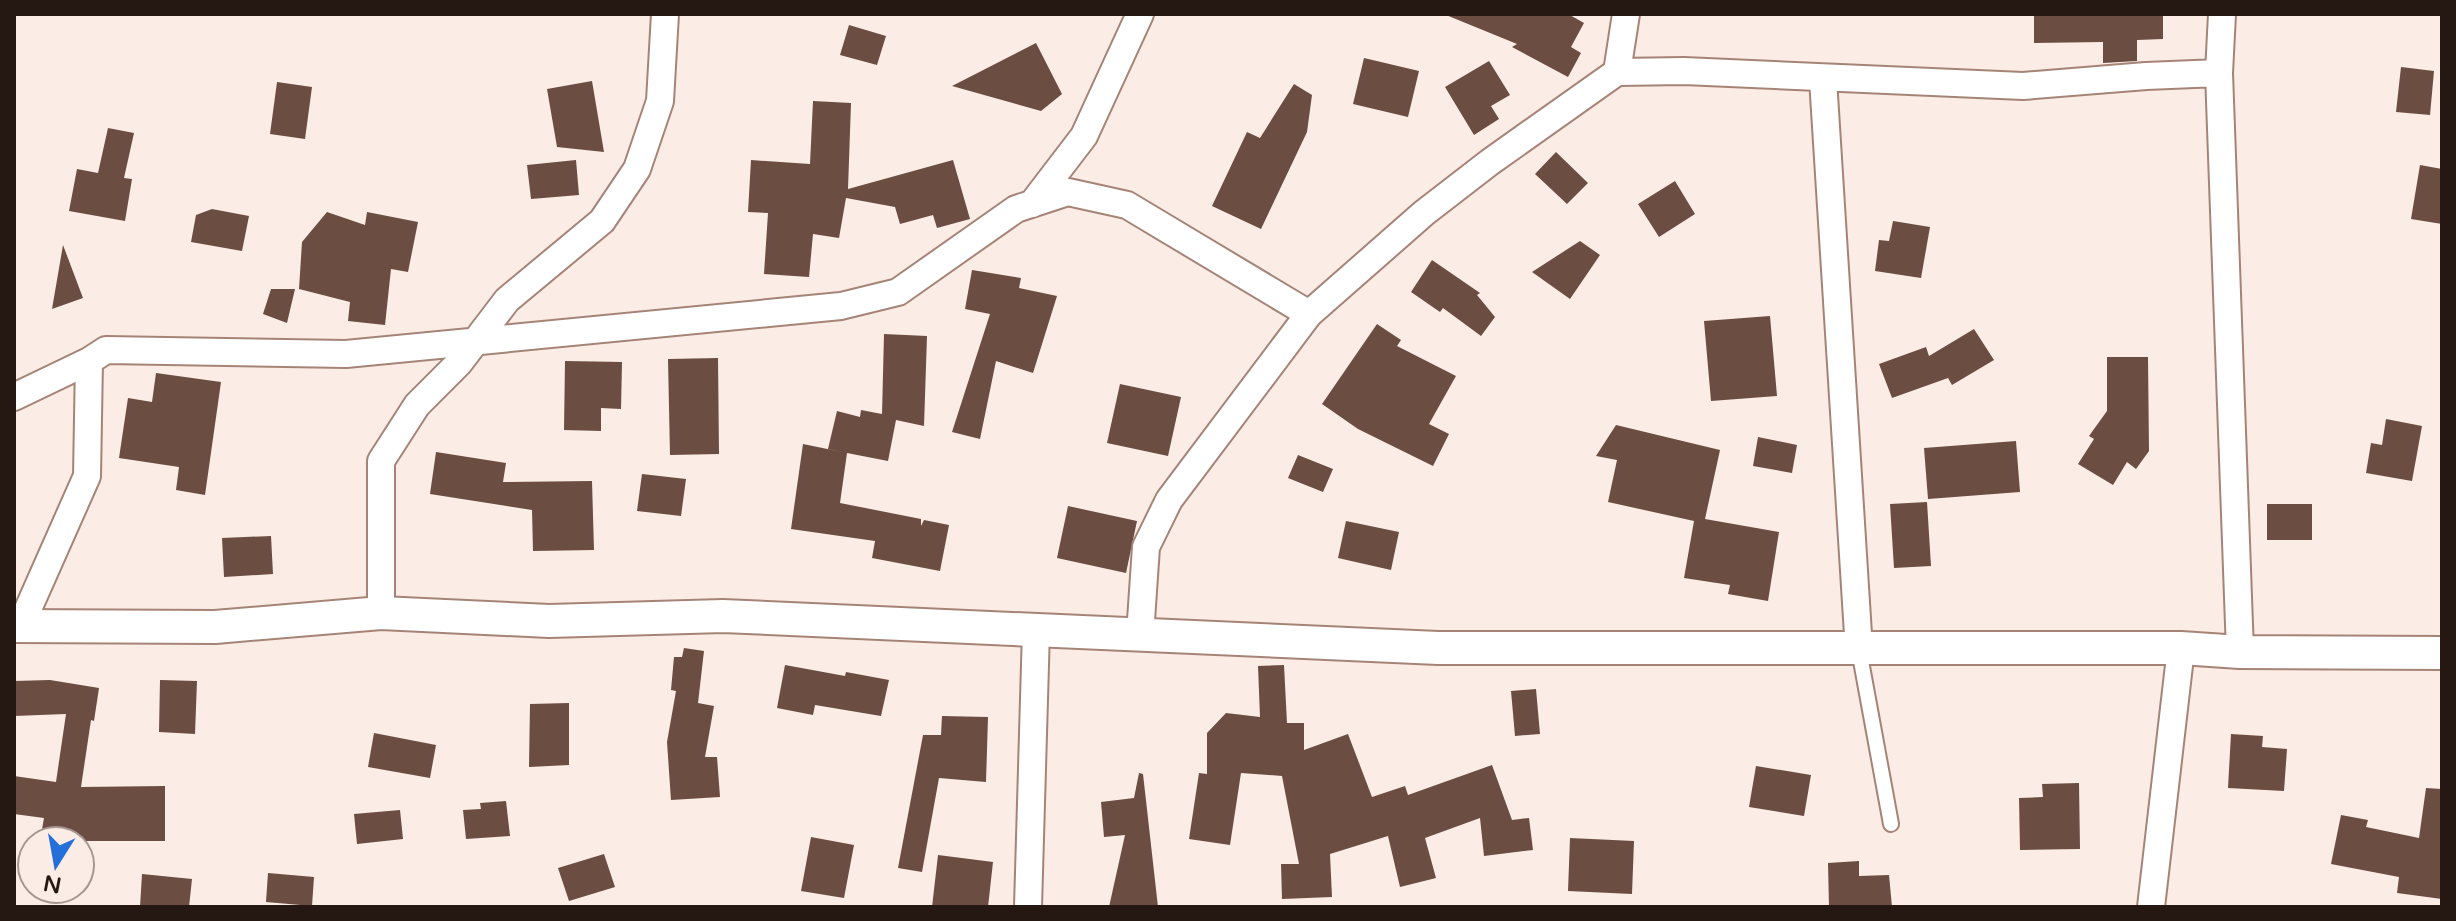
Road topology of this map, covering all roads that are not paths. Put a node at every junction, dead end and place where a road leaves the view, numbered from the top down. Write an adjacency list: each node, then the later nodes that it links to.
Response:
1 (665, 14): 10 (street)
2 (1140, 14): 8 (street)
3 (1626, 14): 5 (street)
4 (2222, 14): 6 (street)
5 (1617, 72): 7 (street); 9 (street)
6 (2219, 73): 7 (street); 19 (street)
7 (1823, 79): 18 (street)
8 (1032, 204): 9 (street); 10 (street)
9 (1309, 314): 16 (street)
10 (475, 343): 11 (street); 13 (street)
11 (89, 361): 12 (street); 14 (street)
12 (14, 397)
13 (381, 613): 14 (street); 15 (street)
14 (17, 626)
15 (1036, 630): 16 (street); 22 (street)
16 (1140, 635): 18 (street)
17 (2181, 648): 18 (street); 19 (street); 23 (street)
18 (1859, 650): 21 (lane)
19 (2240, 652): 20 (street)
20 (2442, 653)
21 (1891, 824)
22 (1028, 907)
23 (2151, 907)

